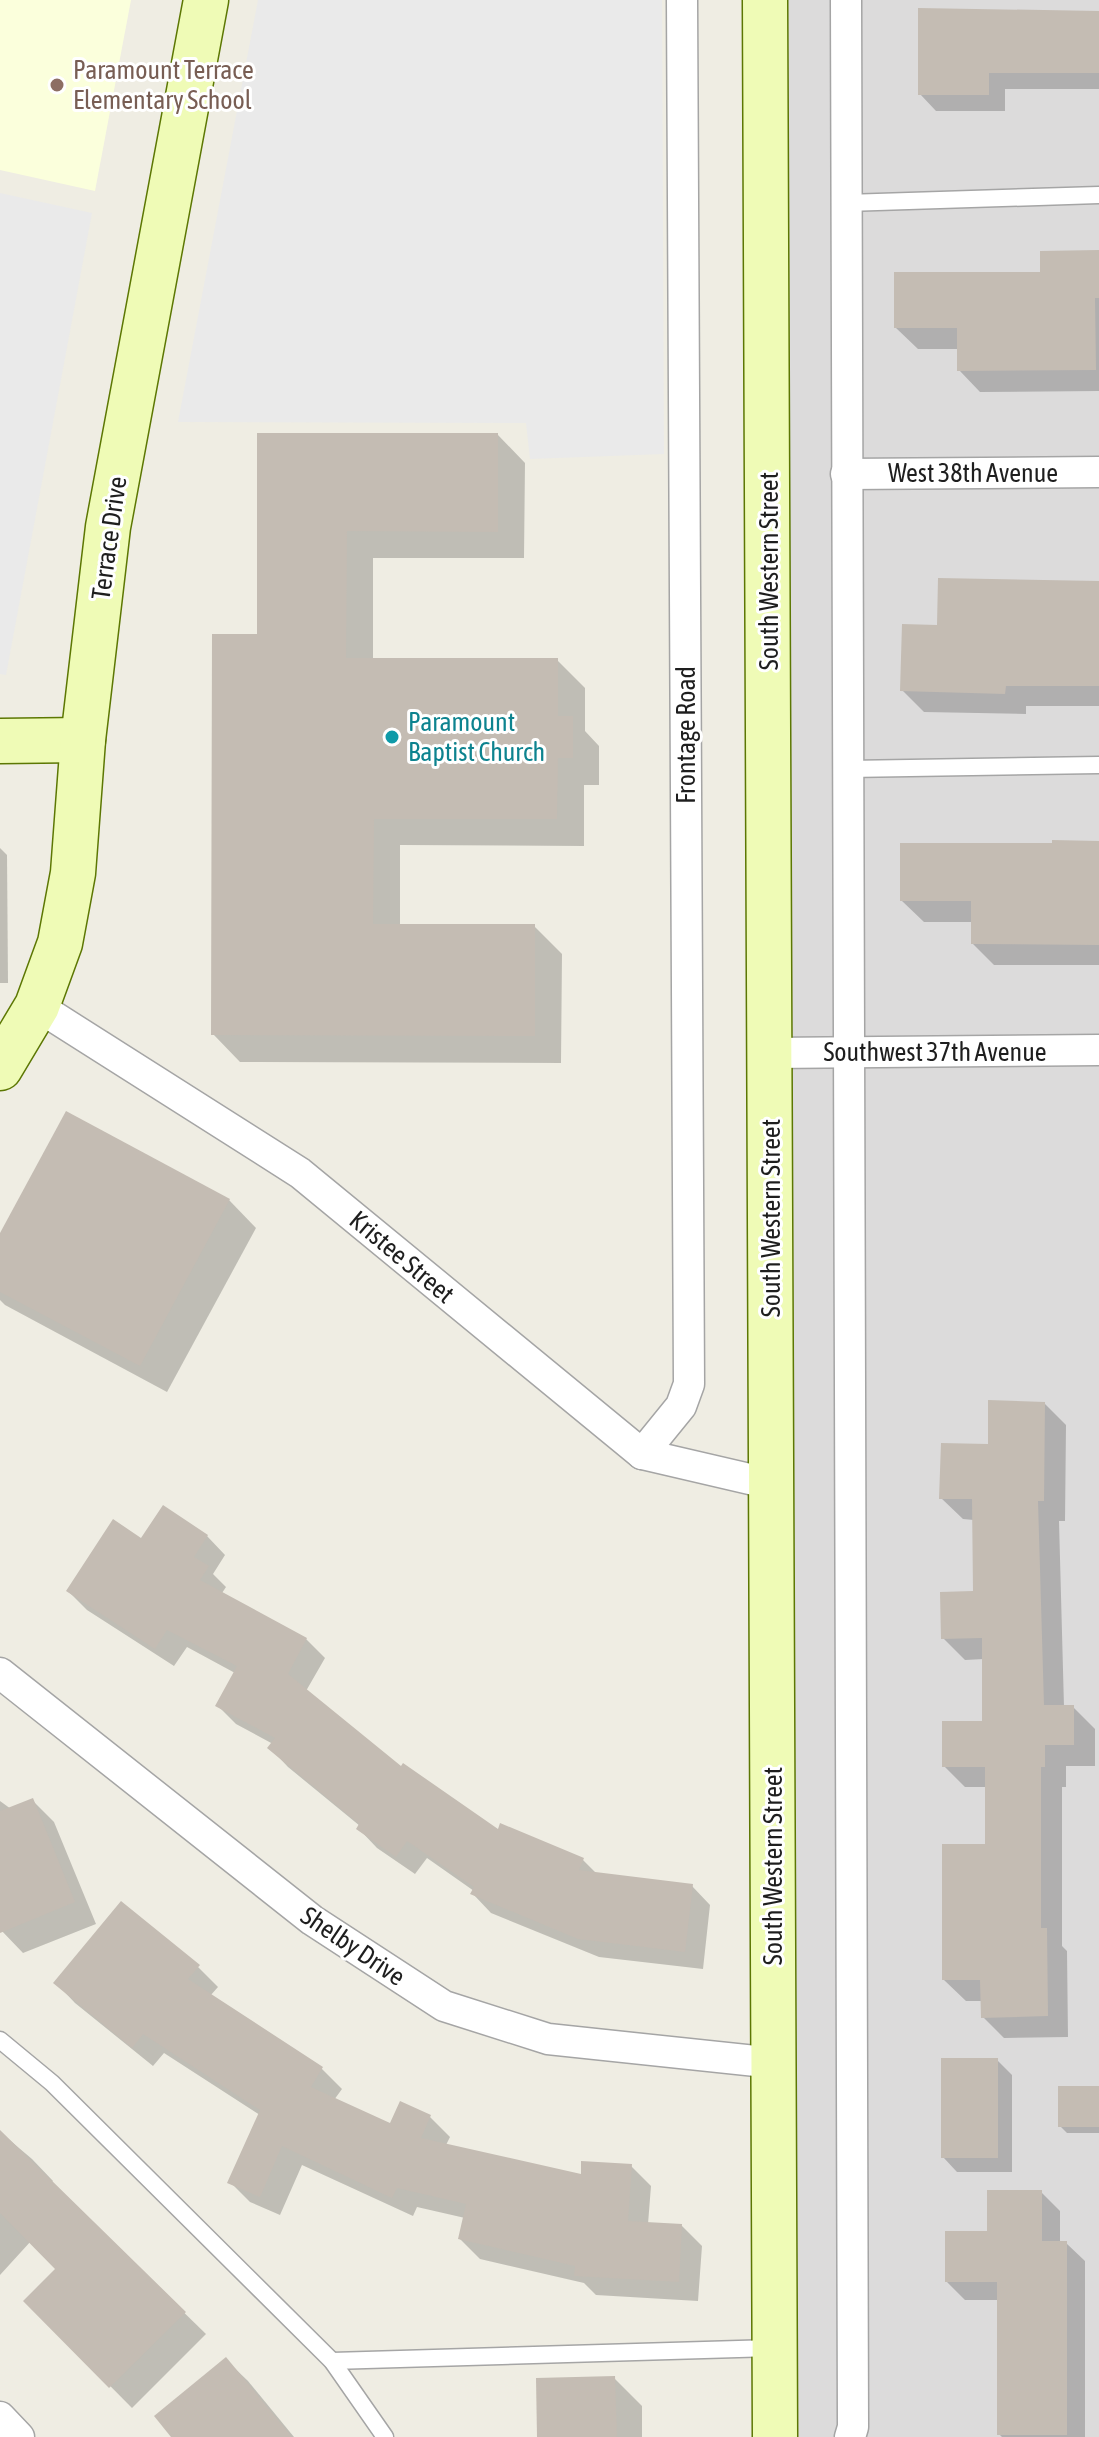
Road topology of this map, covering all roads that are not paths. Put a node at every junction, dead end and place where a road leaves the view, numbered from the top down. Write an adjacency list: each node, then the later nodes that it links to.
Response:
1 (206, 0): 9 (main road, Terrace Drive)
2 (682, 0): 18 (street, Frontage Road)
3 (765, 0): 16 (main road, South Western Street)
4 (846, 0): 6 (street)
5 (1099, 195): 6 (lane)
6 (846, 203): 8 (street)
7 (1099, 472): 8 (street, West 38th Avenue)
8 (846, 474): 12 (street)
9 (83, 740): 10 (main road); 13 (main road, Terrace Drive)
10 (0, 741)
11 (1099, 765): 12 (lane)
12 (848, 769): 15 (street)
13 (37, 1006): 17 (main road, Terrace Drive); 18 (street, Kristee Street)
14 (1099, 1050): 15 (street, Southwest 37th Avenue)
15 (850, 1052): 16 (street, Southwest 37th Avenue); 29 (street)
16 (771, 1053): 19 (main road, South Western Street)
17 (0, 1068)
18 (642, 1454): 19 (street, Kristee Street)
19 (771, 1484): 22 (main road, South Western Street)
20 (0, 1673): 22 (street, Shelby Drive)
21 (0, 2040): 24 (lane)
22 (775, 2063): 23 (main road, South Western Street)
23 (775, 2348): 24 (lane); 28 (main road, South Western Street)
24 (332, 2361): 27 (lane)
25 (0, 2417): 26 (street)
26 (19, 2437)
27 (385, 2437)
28 (775, 2437)
29 (850, 2437)

